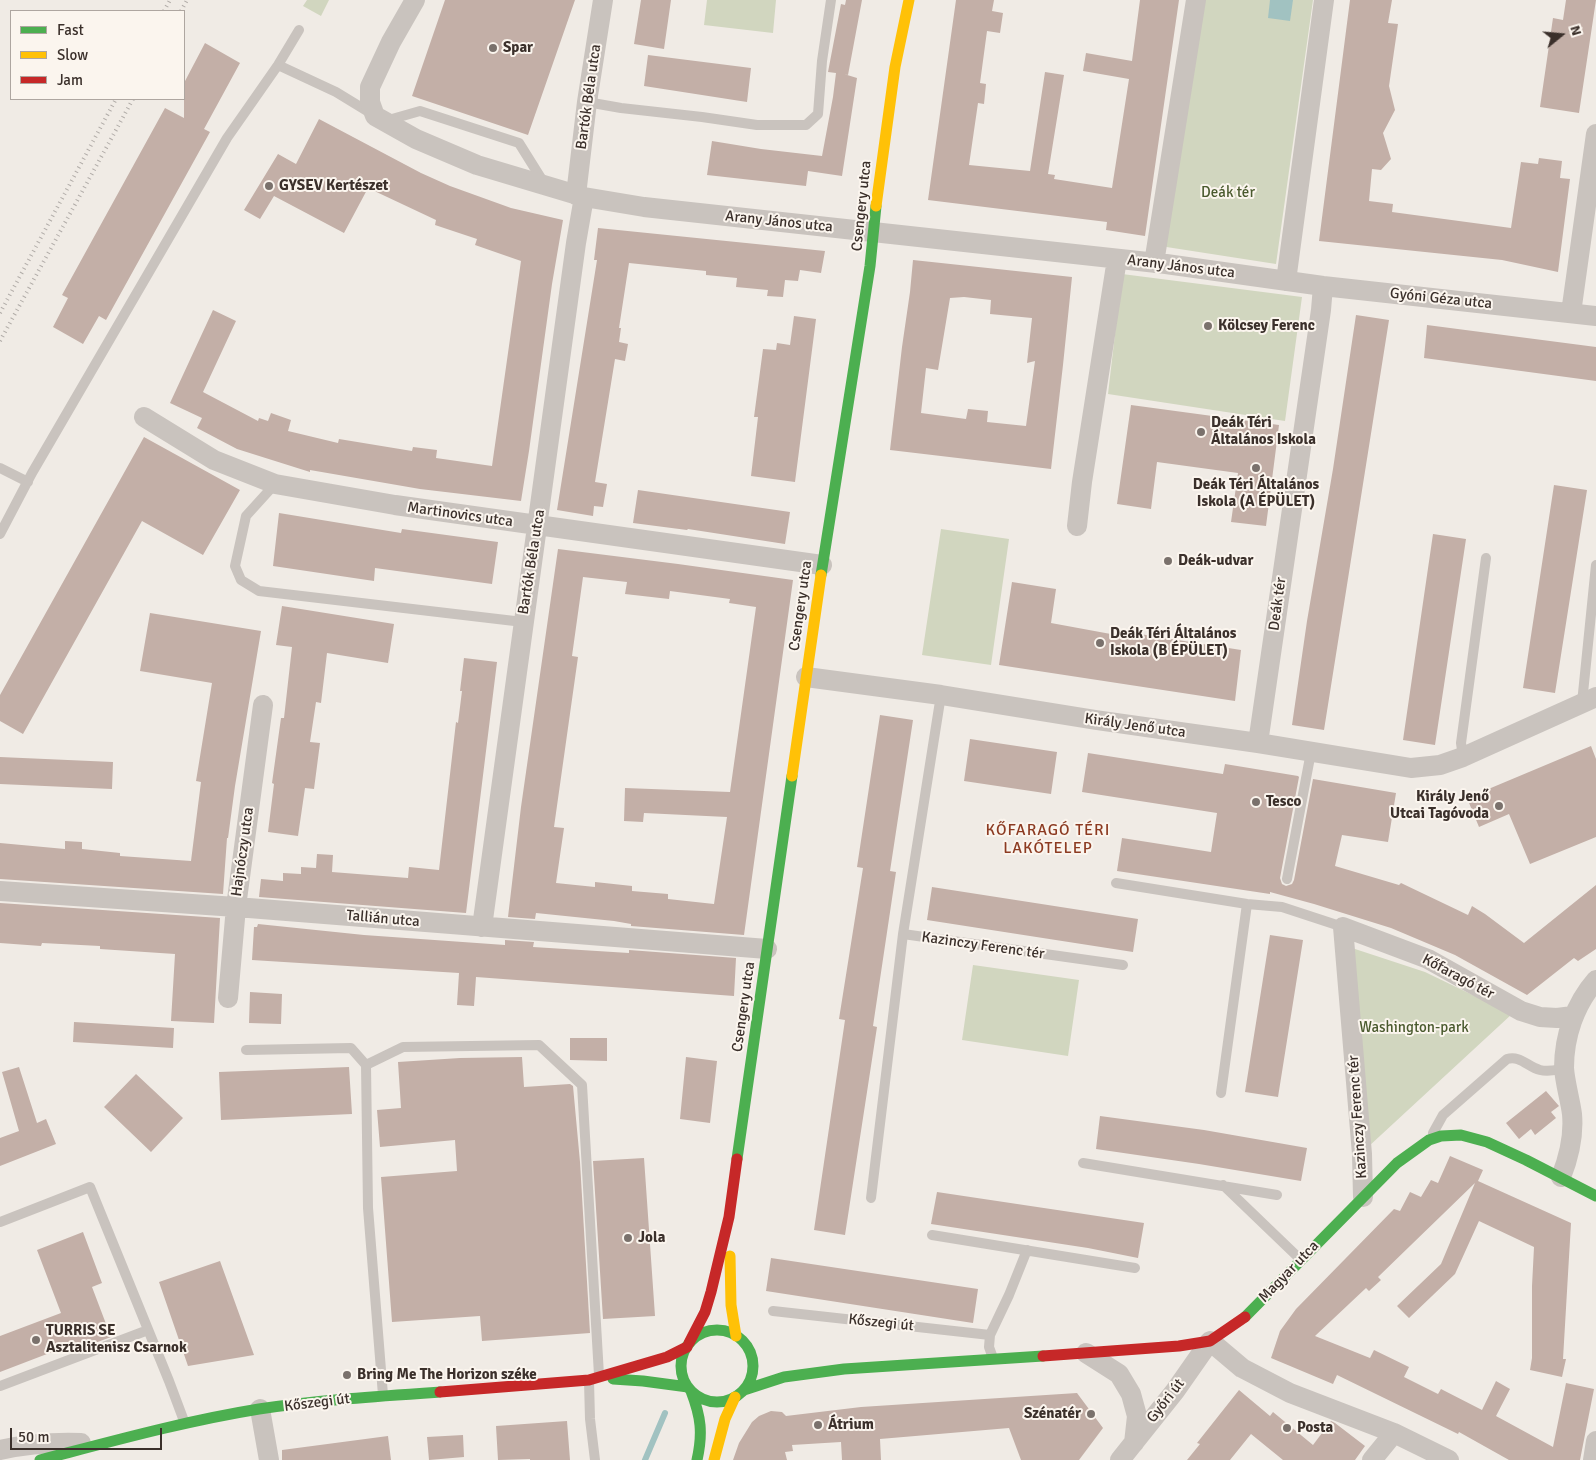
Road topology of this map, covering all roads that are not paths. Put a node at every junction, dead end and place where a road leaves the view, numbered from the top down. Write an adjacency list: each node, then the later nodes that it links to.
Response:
1 (415, 0): 10 (street)
2 (603, 0): 9 (street, Bartók Béla utca)
3 (831, 0): 9 (lane)
4 (909, 0): 14 (main road, Csengery utca)
5 (1196, 0): 16 (street)
6 (1324, 0): 17 (street)
7 (299, 30): 8 (lane)
8 (278, 65): 10 (lane); 23 (lane)
9 (588, 102): 13 (street, Bartók Béla utca)
10 (380, 118): 12 (street, Arany János utca); 12 (lane)
11 (1596, 134): 19 (street)
12 (544, 184): 13 (street, Arany János utca)
13 (580, 196): 14 (street, Arany János utca); 25 (street, Bartók Béla utca)
14 (874, 233): 15 (street, Arany János utca); 29 (main road, Csengery utca)
15 (1117, 260): 16 (street, Arany János utca); 26 (street)
16 (1154, 263): 17 (street, Arany János utca)
17 (1286, 281): 18 (street, Gyóni Géza utca)
18 (1324, 286): 19 (street, Gyóni Géza utca); 36 (street, Deák tér)
19 (1571, 313): 20 (street, Gyóni Géza utca)
20 (1596, 316)
21 (144, 417): 24 (street, Martinovics utca)
22 (0, 468): 23 (lane)
23 (28, 482): 27 (lane)
24 (275, 484): 25 (street, Martinovics utca); 31 (lane)
25 (538, 526): 29 (street, Martinovics utca); 31 (street, Bartók Béla utca)
26 (1077, 526)
27 (0, 534)
28 (1486, 558): 38 (lane)
29 (822, 565): 32 (main road, Csengery utca)
30 (1596, 565): 34 (lane, Király Jenő utca)
31 (523, 622): 44 (street, Bartók Béla utca)
32 (806, 677): 33 (street, Király Jenő utca); 47 (main road, Csengery utca)
33 (940, 695): 36 (street, Király Jenő utca); 46 (lane)
34 (1589, 700): 38 (street, Király Jenő utca)
35 (263, 705): 43 (street, Hajnóczy utca)
36 (1258, 743): 37 (street, Király Jenő utca)
37 (1311, 752): 38 (street, Király Jenő utca); 39 (lane)
38 (1463, 757)
39 (1287, 879)
40 (1116, 883): 42 (lane)
41 (0, 891): 43 (street, Tallián utca)
42 (1247, 904): 45 (lane); 55 (lane)
43 (236, 907): 44 (street, Tallián utca); 50 (street, Hajnóczy utca)
44 (482, 926): 47 (street, Tallián utca)
45 (1342, 927): 51 (street, Kőfaragó tér); 62 (street, Kazinczy Ferenc tér)
46 (903, 934): 48 (lane, Kazinczy Ferenc tér); 63 (lane)
47 (767, 949): 64 (main road, Csengery utca)
48 (1123, 965)
49 (1596, 980): 51 (street)
50 (228, 998)
51 (1573, 1016): 54 (street)
52 (246, 1050): 53 (lane)
53 (366, 1065): 82 (lane); 86 (lane)
54 (1564, 1069): 56 (lane); 58 (street)
55 (1221, 1093)
56 (1429, 1140): 58 (main road); 62 (main road)
57 (1083, 1163): 59 (lane)
58 (1561, 1177): 61 (main road)
59 (1223, 1185): 60 (lane); 68 (lane)
60 (1277, 1195)
61 (1596, 1196)
62 (1363, 1197): 68 (main road, Magyar utca)
63 (871, 1198)
64 (729, 1217): 73 (main road, Csengery utca); 75 (main road, Csengery utca)
65 (0, 1222): 71 (lane)
66 (932, 1234): 67 (lane)
67 (1027, 1250): 69 (lane); 72 (lane)
68 (1301, 1260): 74 (main road, Magyar utca)
69 (1135, 1268)
70 (773, 1311): 72 (lane, Kőszegi út)
71 (148, 1330): 83 (lane); 88 (lane)
72 (990, 1335): 79 (lane)
73 (736, 1336): 75 (main road); 76 (main road)
74 (1210, 1341): 77 (main road); 89 (street); 91 (street, Győri út)
75 (688, 1345): 82 (main road, Kőszegi út); 84 (main road)
76 (746, 1345): 78 (main road); 85 (main road)
77 (1086, 1353): 79 (main road); 91 (street)
78 (763, 1355)
79 (993, 1359): 81 (main road)
80 (798, 1363): 81 (main road)
81 (844, 1369): 85 (main road)
82 (594, 1379): 84 (main road, Kőszegi út); 86 (main road, Kőszegi út); 97 (lane)
83 (0, 1386)
84 (689, 1389): 85 (main road); 98 (main road)
85 (739, 1394): 99 (main road)
86 (384, 1396): 87 (main road, Kőszegi út)
87 (260, 1409): 88 (main road, Kőszegi út); 96 (street)
88 (184, 1423): 92 (main road, Kőszegi út)
89 (1394, 1433): 101 (street); 102 (street)
90 (1596, 1440): 103 (street)
91 (1134, 1443): 100 (street, Győri út)
92 (100, 1444): 93 (street); 94 (main road, Kőszegi út); 95 (street)
93 (0, 1450)
94 (40, 1460)
95 (62, 1460)
96 (269, 1460)
97 (595, 1460)
98 (697, 1460)
99 (714, 1460)
100 (1120, 1460)
101 (1372, 1460)
102 (1449, 1460)
103 (1593, 1460)

